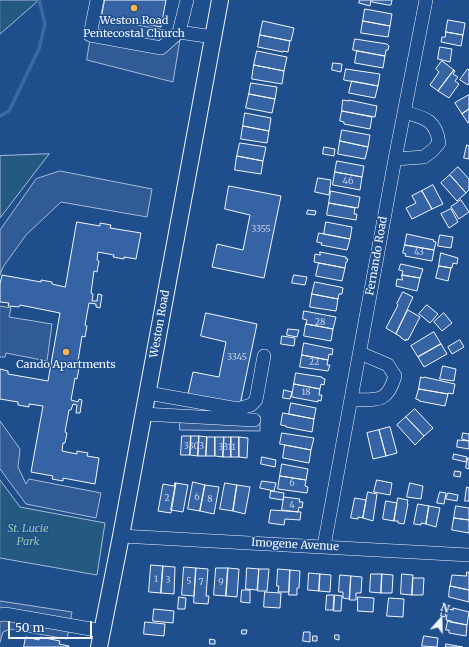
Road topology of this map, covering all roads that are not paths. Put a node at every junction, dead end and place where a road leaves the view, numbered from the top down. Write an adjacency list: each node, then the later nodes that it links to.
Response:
1 (97, 0): 5 (street)
2 (187, 0): 5 (street)
3 (220, 0): 6 (main road, Weston Road)
4 (426, 0): 7 (street, Fernando Road)
5 (179, 32): 6 (street)
6 (213, 37): 11 (main road, Weston Road)
7 (404, 112): 8 (street, Fernando Road); 8 (street)
8 (395, 159): 9 (street, Fernando Road)
9 (360, 353): 12 (street, Fernando Road); 12 (street)
10 (264, 356): 11 (street)
11 (148, 392): 13 (main road, Weston Road)
12 (352, 400): 16 (street, Fernando Road)
13 (144, 414): 14 (street); 15 (main road, Weston Road)
14 (254, 420)
15 (121, 536): 16 (street, Imogene Avenue); 19 (main road, Weston Road)
16 (324, 546): 17 (street, Imogene Avenue)
17 (469, 555)
18 (0, 615): 19 (street)
19 (102, 631): 20 (main road, Weston Road)
20 (99, 647)

